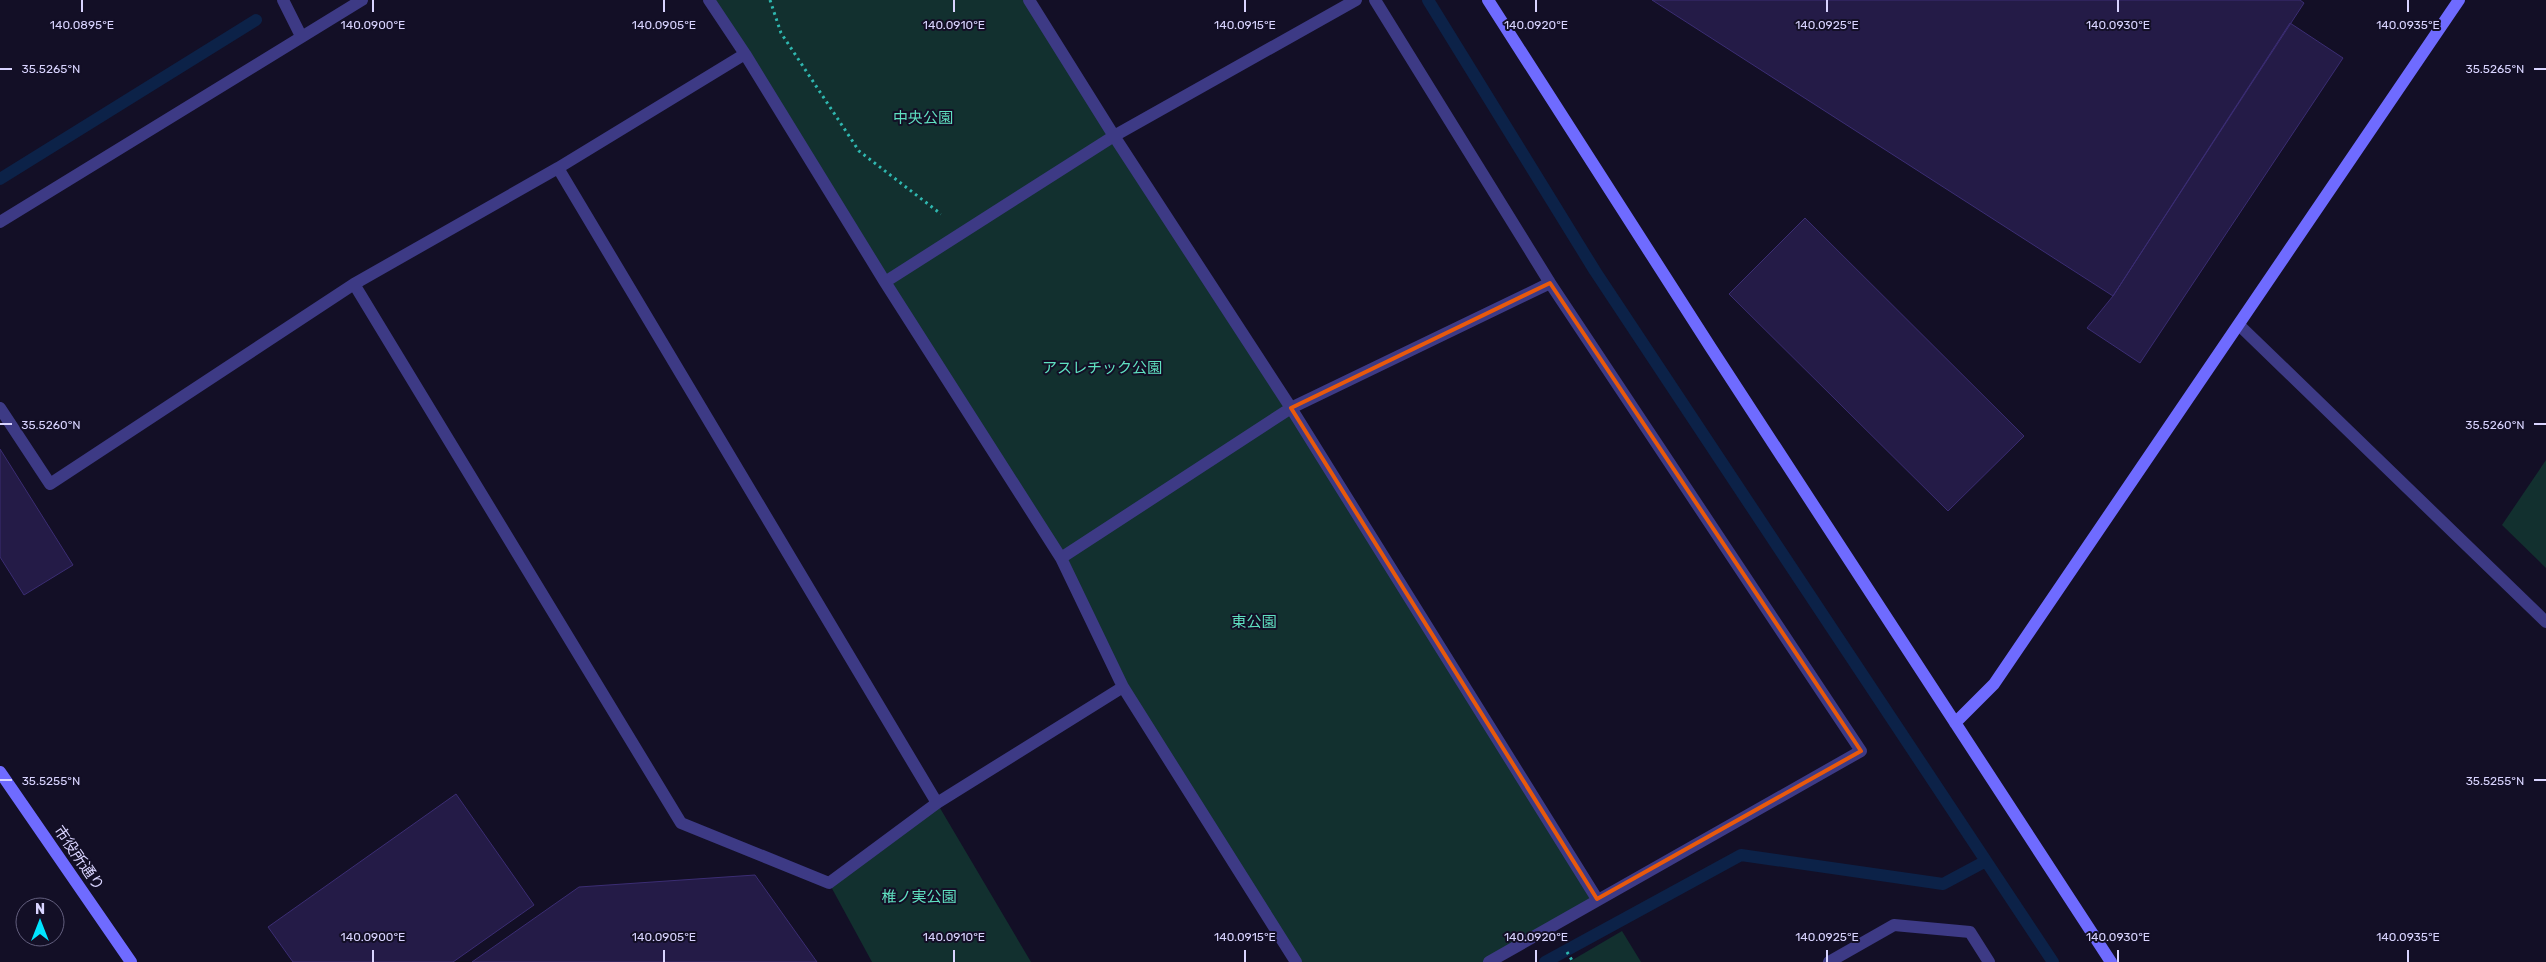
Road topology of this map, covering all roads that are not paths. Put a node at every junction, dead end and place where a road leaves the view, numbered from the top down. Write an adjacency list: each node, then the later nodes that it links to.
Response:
1 (283, 0): 9 (street)
2 (362, 0): 9 (street)
3 (709, 0): 10 (street)
4 (1029, 0): 11 (street)
5 (1356, 0): 11 (street)
6 (1375, 0): 15 (street)
7 (1488, 0): 23 (street)
8 (2459, 0): 17 (street)
9 (301, 36): 13 (street)
10 (745, 54): 12 (street); 14 (street)
11 (1114, 136): 14 (street); 19 (street)
12 (558, 168): 16 (street); 25 (street)
13 (0, 222)
14 (885, 282): 20 (street)
15 (1550, 283): 19 (street); 26 (street)
16 (354, 284): 18 (street); 25 (street)
17 (2238, 325): 21 (street); 23 (street)
18 (0, 408)
19 (1291, 408): 20 (street); 26 (street)
20 (1062, 558): 22 (street)
21 (2546, 622)
22 (1123, 687): 25 (street); 28 (street)
23 (1955, 723): 32 (street)
24 (0, 772): 27 (street, 市役所通り)
25 (937, 803)
26 (1597, 899): 29 (street)
27 (131, 962)
28 (1296, 962)
29 (1489, 962)
30 (1829, 962): 31 (street)
31 (1989, 962)
32 (2110, 962)

